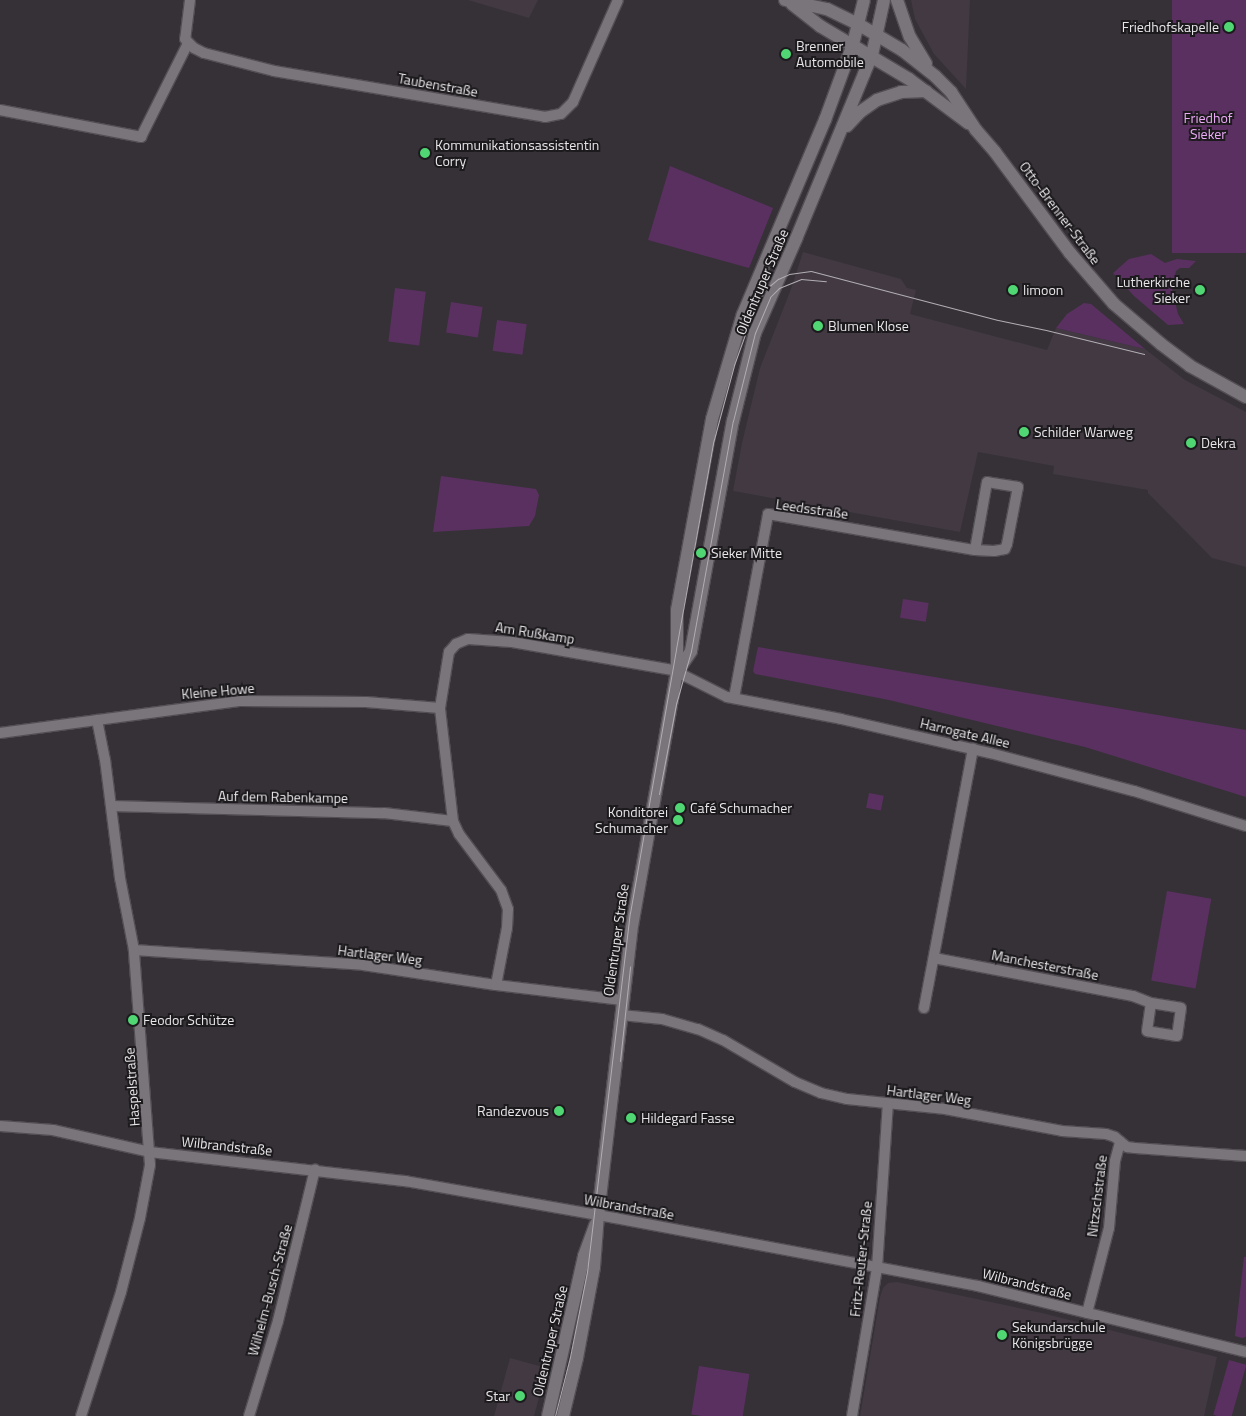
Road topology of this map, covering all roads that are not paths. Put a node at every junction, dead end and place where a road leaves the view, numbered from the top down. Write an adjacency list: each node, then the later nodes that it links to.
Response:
1 (190, 0): 9 (street)
2 (618, 0): 9 (street, Taubenstraße)
3 (864, 0): 7 (street, Oldentruper Straße)
4 (884, 0): 8 (street, Oldentruper Straße)
5 (897, 0): 12 (street)
6 (788, 1): 7 (street, Otto-Brenner-Straße); 10 (street, Otto-Brenner-Straße)
7 (858, 24): 8 (street, Otto-Brenner-Straße); 10 (street, Oldentruper Straße)
8 (877, 34): 11 (street, Oldentruper Straße); 12 (street, Otto-Brenner-Straße)
9 (188, 43): 14 (street)
10 (853, 44): 11 (street, Otto-Brenner-Straße); 19 (street, Oldentruper Straße)
11 (872, 55): 13 (street, Otto-Brenner-Straße); 16 (street, Oldentruper Straße)
12 (935, 76): 15 (street, Otto-Brenner-Straße)
13 (926, 91): 15 (street, Otto-Brenner-Straße); 16 (street)
14 (0, 110)
15 (976, 130): 17 (street, Otto-Brenner-Straße)
16 (840, 133): 19 (street, Oldentruper Straße)
17 (1246, 397)
18 (975, 550): 18 (street, Leedsstraße); 20 (street, Leedsstraße)
19 (677, 672): 20 (street, Harrogate Allee); 21 (street, Am Rußkamp); 31 (street, Oldentruper Straße)
20 (734, 698): 24 (street, Harrogate Allee)
21 (440, 708): 22 (street, Kleine Howe); 26 (street, Am Rußkamp)
22 (98, 720): 23 (street, Kleine Howe); 25 (street, Haspelstraße)
23 (0, 733)
24 (972, 748): 27 (street, Harrogate Allee); 29 (street)
25 (111, 806): 26 (street, Auf dem Rabenkampe); 28 (street, Haspelstraße)
26 (453, 821): 30 (street)
27 (1246, 826)
28 (134, 950): 30 (street, Hartlager Weg); 38 (street, Haspelstraße)
29 (934, 958): 32 (street, Manchesterstraße); 33 (street)
30 (496, 985): 31 (street, Hartlager Weg)
31 (622, 1000): 34 (street, Oldentruper Straße)
32 (1151, 1003)
33 (924, 1008)
34 (621, 1015): 35 (street, Hartlager Weg); 41 (street, Oldentruper Straße)
35 (888, 1104): 37 (street, Hartlager Weg); 42 (street, Fritz-Reuter-Straße)
36 (0, 1126): 38 (street, Wilbrandstraße)
37 (1120, 1142): 39 (street, Hartlager Weg); 43 (street, Nitzschstraße)
38 (150, 1152): 40 (street, Wilbrandstraße); 45 (street, Haspelstraße)
39 (1246, 1156)
40 (314, 1169): 41 (street, Wilbrandstraße); 46 (street, Wilhelm-Busch-Straße)
41 (598, 1215): 42 (street, Wilbrandstraße); 47 (street, Oldentruper Straße); 48 (street, Oldentruper Straße)
42 (877, 1268): 43 (street, Wilbrandstraße); 49 (street, Fritz-Reuter-Straße)
43 (1087, 1313): 44 (street, Wilbrandstraße)
44 (1246, 1352)
45 (80, 1416)
46 (249, 1416)
47 (548, 1416)
48 (563, 1416)
49 (852, 1416)

